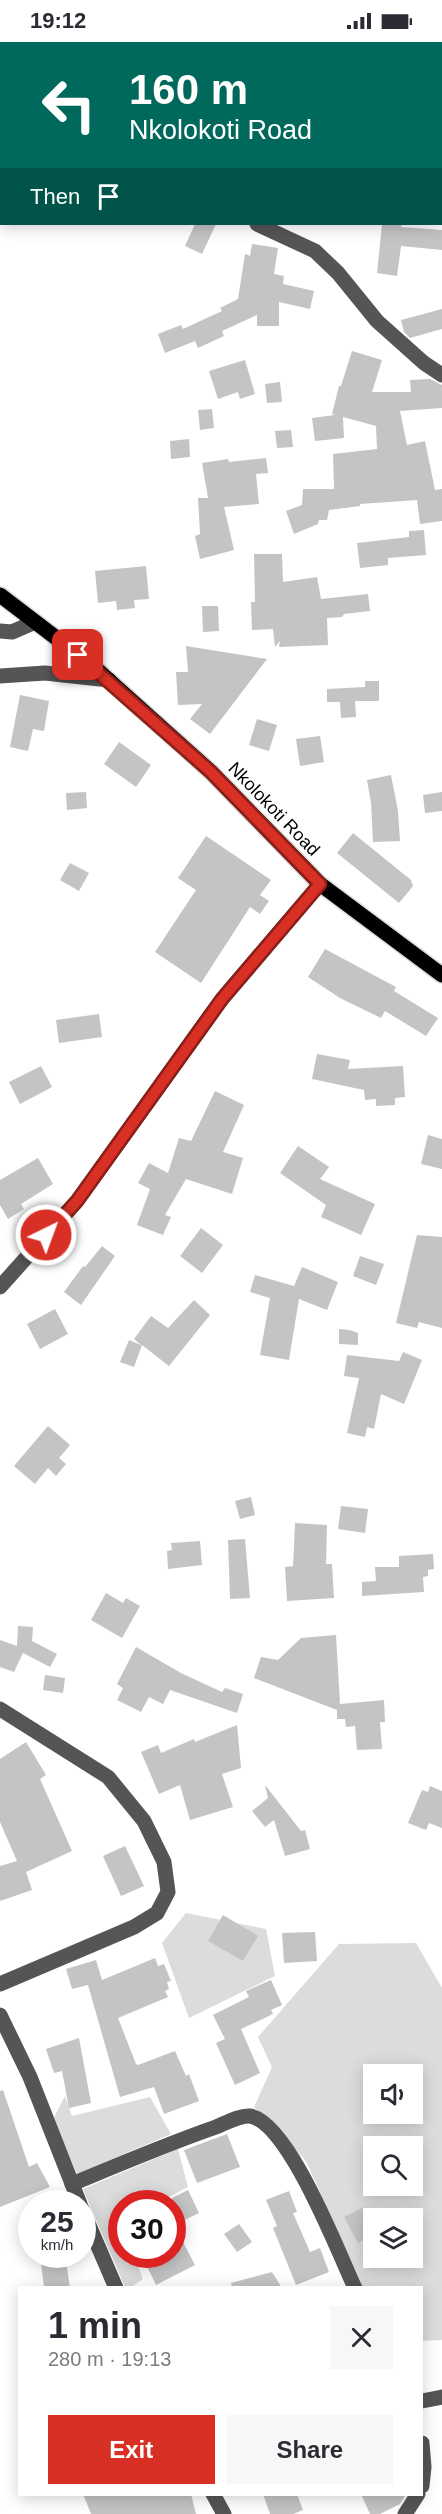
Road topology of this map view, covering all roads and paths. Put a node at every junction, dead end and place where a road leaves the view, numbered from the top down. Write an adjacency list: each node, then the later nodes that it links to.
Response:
1 (259, 225): 2 (street)
2 (442, 375)
3 (0, 595): 4 (main road, Nkolokoti Road)
4 (35, 622): 5 (street); 7 (main road, Nkolokoti Road)
5 (0, 631)
6 (0, 676): 7 (street)
7 (109, 680): 8 (main road, Nkolokoti Road)
8 (320, 884): 9 (main road, Nkolokoti Road); 10 (street)
9 (442, 975)
10 (0, 1287)
11 (0, 1709): 12 (street)
12 (0, 1984)
13 (0, 2015): 14 (street)
14 (72, 2184): 15 (street); 18 (street)
15 (74, 2190)
16 (96, 2242): 17 (street)
17 (115, 2286)
18 (354, 2286)
19 (442, 2397): 20 (street)
20 (423, 2401)
21 (423, 2456): 22 (street)
22 (423, 2476)
23 (214, 2496): 25 (street)
24 (417, 2496): 26 (street)
25 (224, 2514)
26 (405, 2514)

